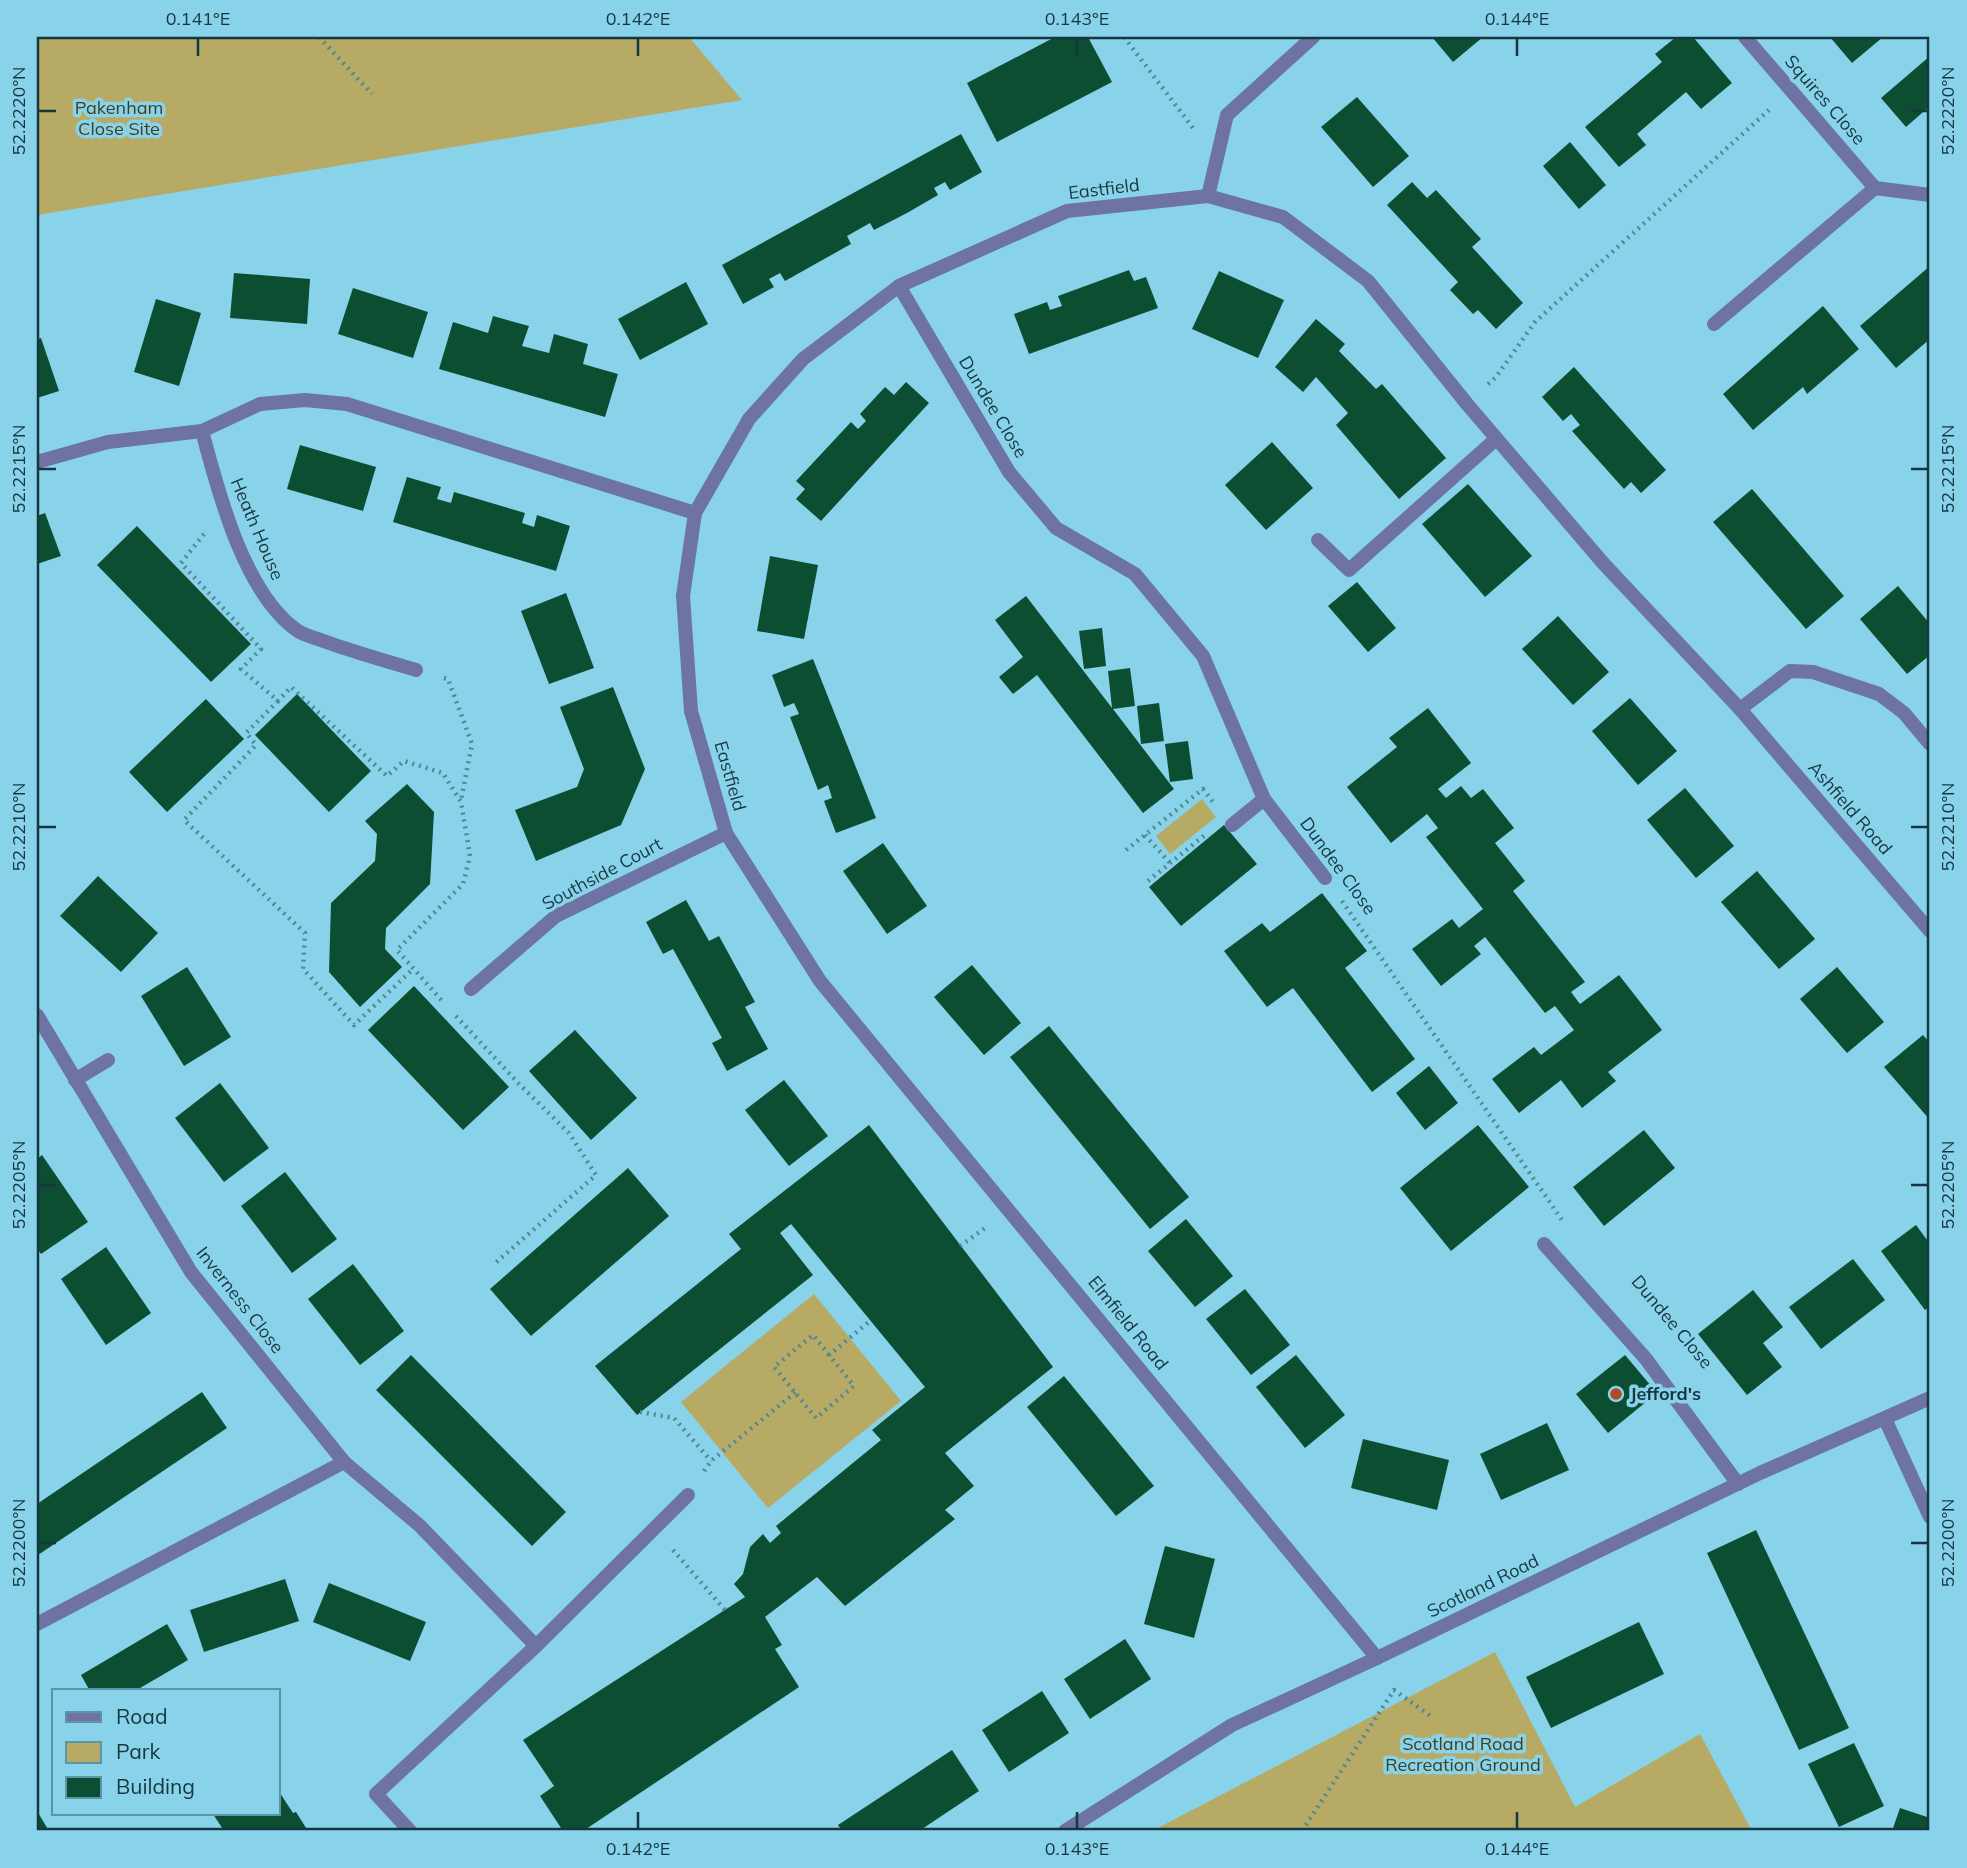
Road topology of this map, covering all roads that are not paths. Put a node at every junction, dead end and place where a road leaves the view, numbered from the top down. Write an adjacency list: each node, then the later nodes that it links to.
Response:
1 (1313, 37): 5 (street)
2 (1745, 37): 3 (street, Squires Close)
3 (1875, 188): 4 (street); 7 (street)
4 (1930, 195)
5 (1208, 196): 6 (street, Eastfield); 9 (street, Eastfield)
6 (899, 286): 11 (street, Eastfield); 17 (street, Dundee Close)
7 (1714, 324)
8 (202, 431): 10 (street); 11 (street); 14 (street, Heath House)
9 (1496, 439): 12 (street); 13 (street, Eastfield)
10 (37, 462)
11 (695, 513): 19 (street, Eastfield)
12 (1318, 540)
13 (1603, 563): 15 (street, Ashfield Road)
14 (416, 670)
15 (1740, 709): 16 (street); 21 (street, Ashfield Road)
16 (1930, 744)
17 (1264, 799): 18 (street); 20 (street, Dundee Close)
18 (1232, 825)
19 (726, 833): 22 (street, Southside Court); 23 (street, Eastfield)
20 (1325, 878)
21 (1930, 931)
22 (471, 989)
23 (847, 1014): 36 (street, Elmfield Road)
24 (37, 1015): 26 (street, Inverness Close)
25 (108, 1060): 26 (street)
26 (75, 1080): 30 (street, Inverness Close)
27 (1544, 1244): 31 (street)
28 (1930, 1398): 29 (street, Scotland Road)
29 (1885, 1419): 31 (street, Scotland Road); 33 (street)
30 (344, 1462): 34 (street); 35 (street, Inverness Close)
31 (1738, 1484): 36 (street, Scotland Road)
32 (688, 1495): 35 (street)
33 (1930, 1517)
34 (37, 1624)
35 (536, 1646): 37 (street)
36 (1377, 1658): 38 (street, Scotland Road)
37 (410, 1831)
38 (1065, 1831)

